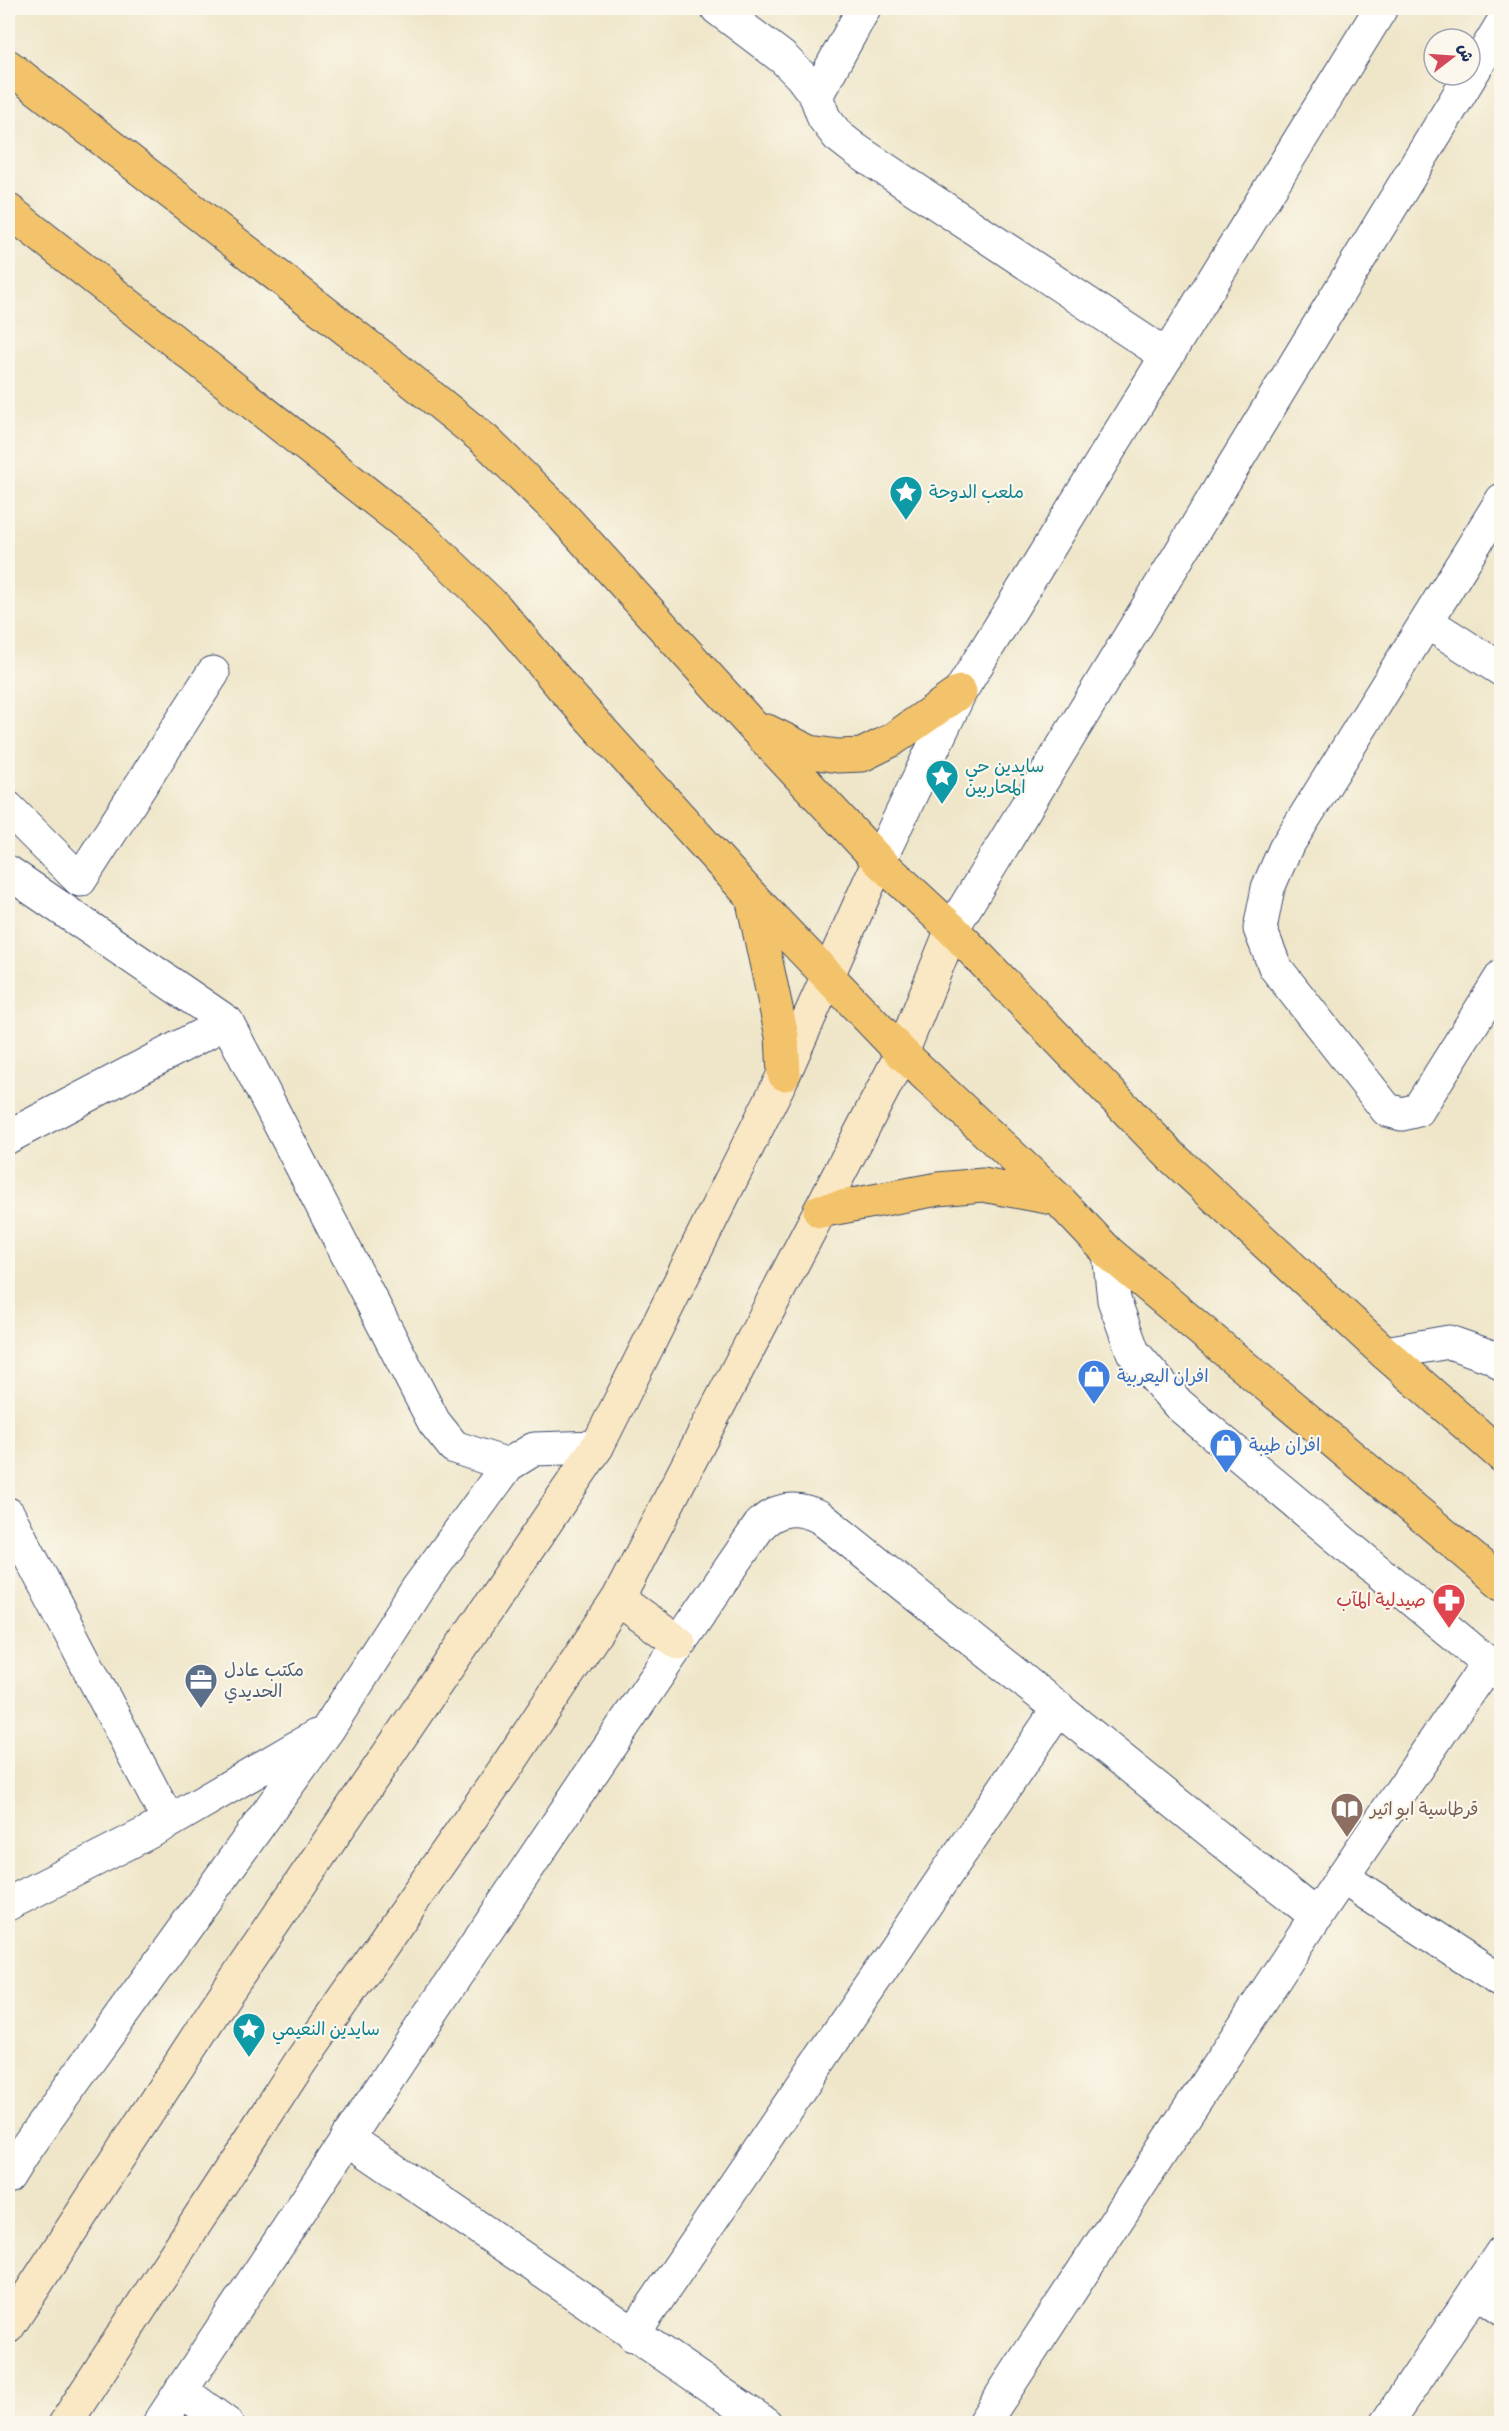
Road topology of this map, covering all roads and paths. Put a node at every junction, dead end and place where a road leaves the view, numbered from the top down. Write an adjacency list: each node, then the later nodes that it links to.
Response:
1 (717, 8): 6 (street)
2 (864, 8): 6 (street)
3 (1381, 8): 8 (street)
4 (1502, 24): 19 (street)
5 (8, 66): 14 (main road)
6 (816, 96): 8 (street)
7 (8, 210): 18 (main road)
8 (1167, 356): 13 (street)
9 (1502, 500): 10 (street)
10 (1427, 622): 11 (street); 21 (street)
11 (1502, 670)
12 (213, 673): 15 (street)
13 (960, 692): 14 (main road); 16 (street)
14 (750, 723): 16 (main road)
15 (8, 808)
16 (879, 861): 19 (main road); 20 (main road)
17 (8, 872): 22 (street)
18 (752, 897): 20 (main road); 24 (main road)
19 (952, 929): 23 (main road); 29 (main road)
20 (828, 974): 23 (main road); 24 (main road)
21 (1502, 976)
22 (227, 1023): 25 (street); 33 (street)
23 (902, 1053): 26 (main road); 27 (main road)
24 (784, 1074): 31 (main road)
25 (8, 1137)
26 (1058, 1199): 27 (main road); 28 (main road)
27 (820, 1211): 36 (main road)
28 (1108, 1253): 35 (main road); 38 (street)
29 (1384, 1353): 30 (street); 32 (main road)
30 (1502, 1364)
31 (597, 1447): 33 (street); 50 (main road)
32 (1502, 1456)
33 (508, 1466): 40 (street)
34 (8, 1514): 41 (street)
35 (1502, 1583)
36 (618, 1599): 37 (main road); 53 (main road)
37 (679, 1643): 39 (street); 46 (street)
38 (1494, 1670): 42 (street)
39 (1059, 1708): 44 (street); 51 (street)
40 (328, 1730): 41 (street); 47 (street)
41 (169, 1822): 43 (street)
42 (1342, 1877): 44 (street); 45 (street)
43 (8, 1905)
44 (1316, 1916): 57 (street)
45 (1502, 1982)
46 (347, 2138): 51 (street); 52 (street)
47 (8, 2177)
48 (1502, 2252): 49 (street)
49 (1489, 2299): 58 (street)
50 (8, 2327)
51 (633, 2335): 56 (street)
52 (181, 2390): 54 (street); 55 (street)
53 (65, 2424)
54 (159, 2424)
55 (227, 2424)
56 (766, 2424)
57 (983, 2424)
58 (1386, 2424)

